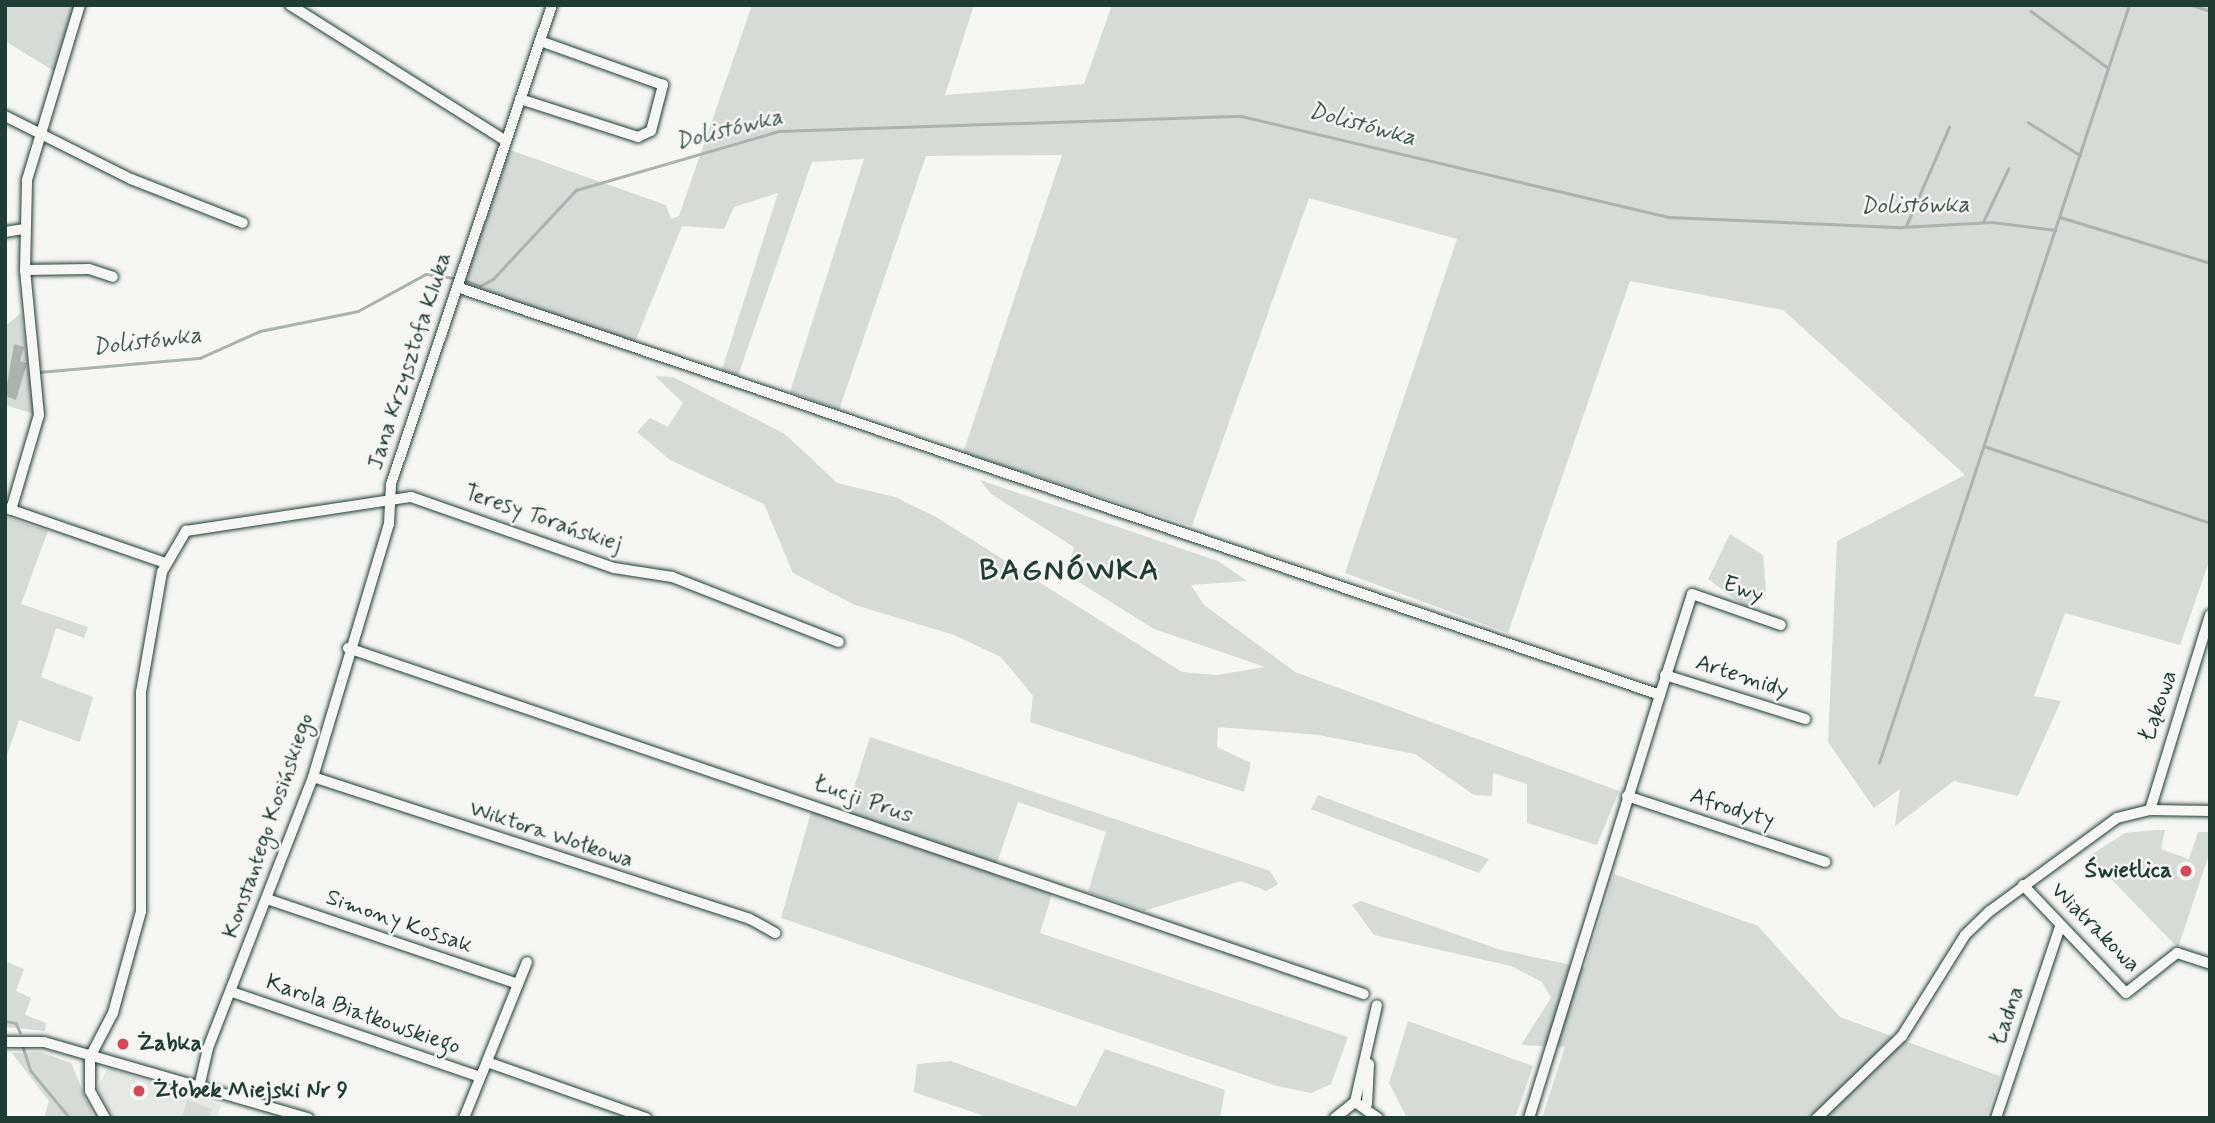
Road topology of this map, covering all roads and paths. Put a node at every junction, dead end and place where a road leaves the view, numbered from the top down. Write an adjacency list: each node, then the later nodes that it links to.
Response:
1 (80, 5): 7 (street)
2 (290, 5): 8 (street)
3 (552, 5): 4 (street, Jana Krzysztofa Kluka)
4 (540, 41): 5 (street, Jana Krzysztofa Kluka); 5 (street)
5 (520, 99): 8 (street, Jana Krzysztofa Kluka)
6 (5, 116): 7 (street)
7 (36, 135): 9 (street); 10 (street)
8 (506, 141): 14 (street, Jana Krzysztofa Kluka)
9 (243, 223)
10 (23, 229): 11 (street); 12 (street)
11 (5, 232)
12 (25, 270): 13 (street); 16 (street)
13 (113, 277)
14 (457, 287): 15 (street, Jana Krzysztofa Kluka); 23 (street)
15 (390, 498): 17 (street, Jana Krzysztofa Kluka); 20 (street, Teresy Torańskiej); 21 (street, Konstantego Kosińskiego)
16 (8, 509): 17 (street)
17 (166, 563): 41 (street, Jana Krzysztofa Kluka)
18 (2210, 615): 27 (street, Łąkowa)
19 (1781, 625): 22 (street, Ewy)
20 (839, 642)
21 (348, 648): 25 (street, Konstantego Kosińskiego); 38 (street, Łucji Prus)
22 (1665, 675): 23 (street); 24 (street, Artemidy)
23 (1660, 695): 26 (street)
24 (1805, 719)
25 (313, 778): 31 (street, Konstantego Kosińskiego); 33 (street, Wiktora Wołkowa)
26 (1627, 796): 29 (street, Afrodyty); 52 (street)
27 (2150, 810): 28 (street); 30 (street)
28 (2210, 811)
29 (1825, 862)
30 (2024, 885): 32 (street, Wiatrakowa); 53 (street)
31 (267, 899): 36 (street, Simony Kossak); 37 (street, Konstantego Kosińskiego)
32 (2060, 927): 35 (street, Wiatrakowa); 54 (street, Ładna)
33 (775, 933)
34 (527, 962): 36 (street)
35 (2210, 964)
36 (518, 984): 42 (street)
37 (232, 992): 43 (street, Karola Białkowskiego); 44 (street, Konstantego Kosińskiego)
38 (1364, 994)
39 (1377, 1005): 45 (street)
40 (5, 1042): 41 (street)
41 (90, 1057): 44 (street); 46 (street, Jana Krzysztofa Kluka)
42 (487, 1062): 43 (street); 49 (street)
43 (480, 1077): 48 (street)
44 (201, 1083): 47 (street)
45 (1361, 1103): 50 (street); 51 (street)
46 (106, 1118)
47 (308, 1118)
48 (464, 1118)
49 (646, 1118)
50 (1335, 1118)
51 (1378, 1118)
52 (1529, 1118)
53 (1817, 1118)
54 (1996, 1118)

